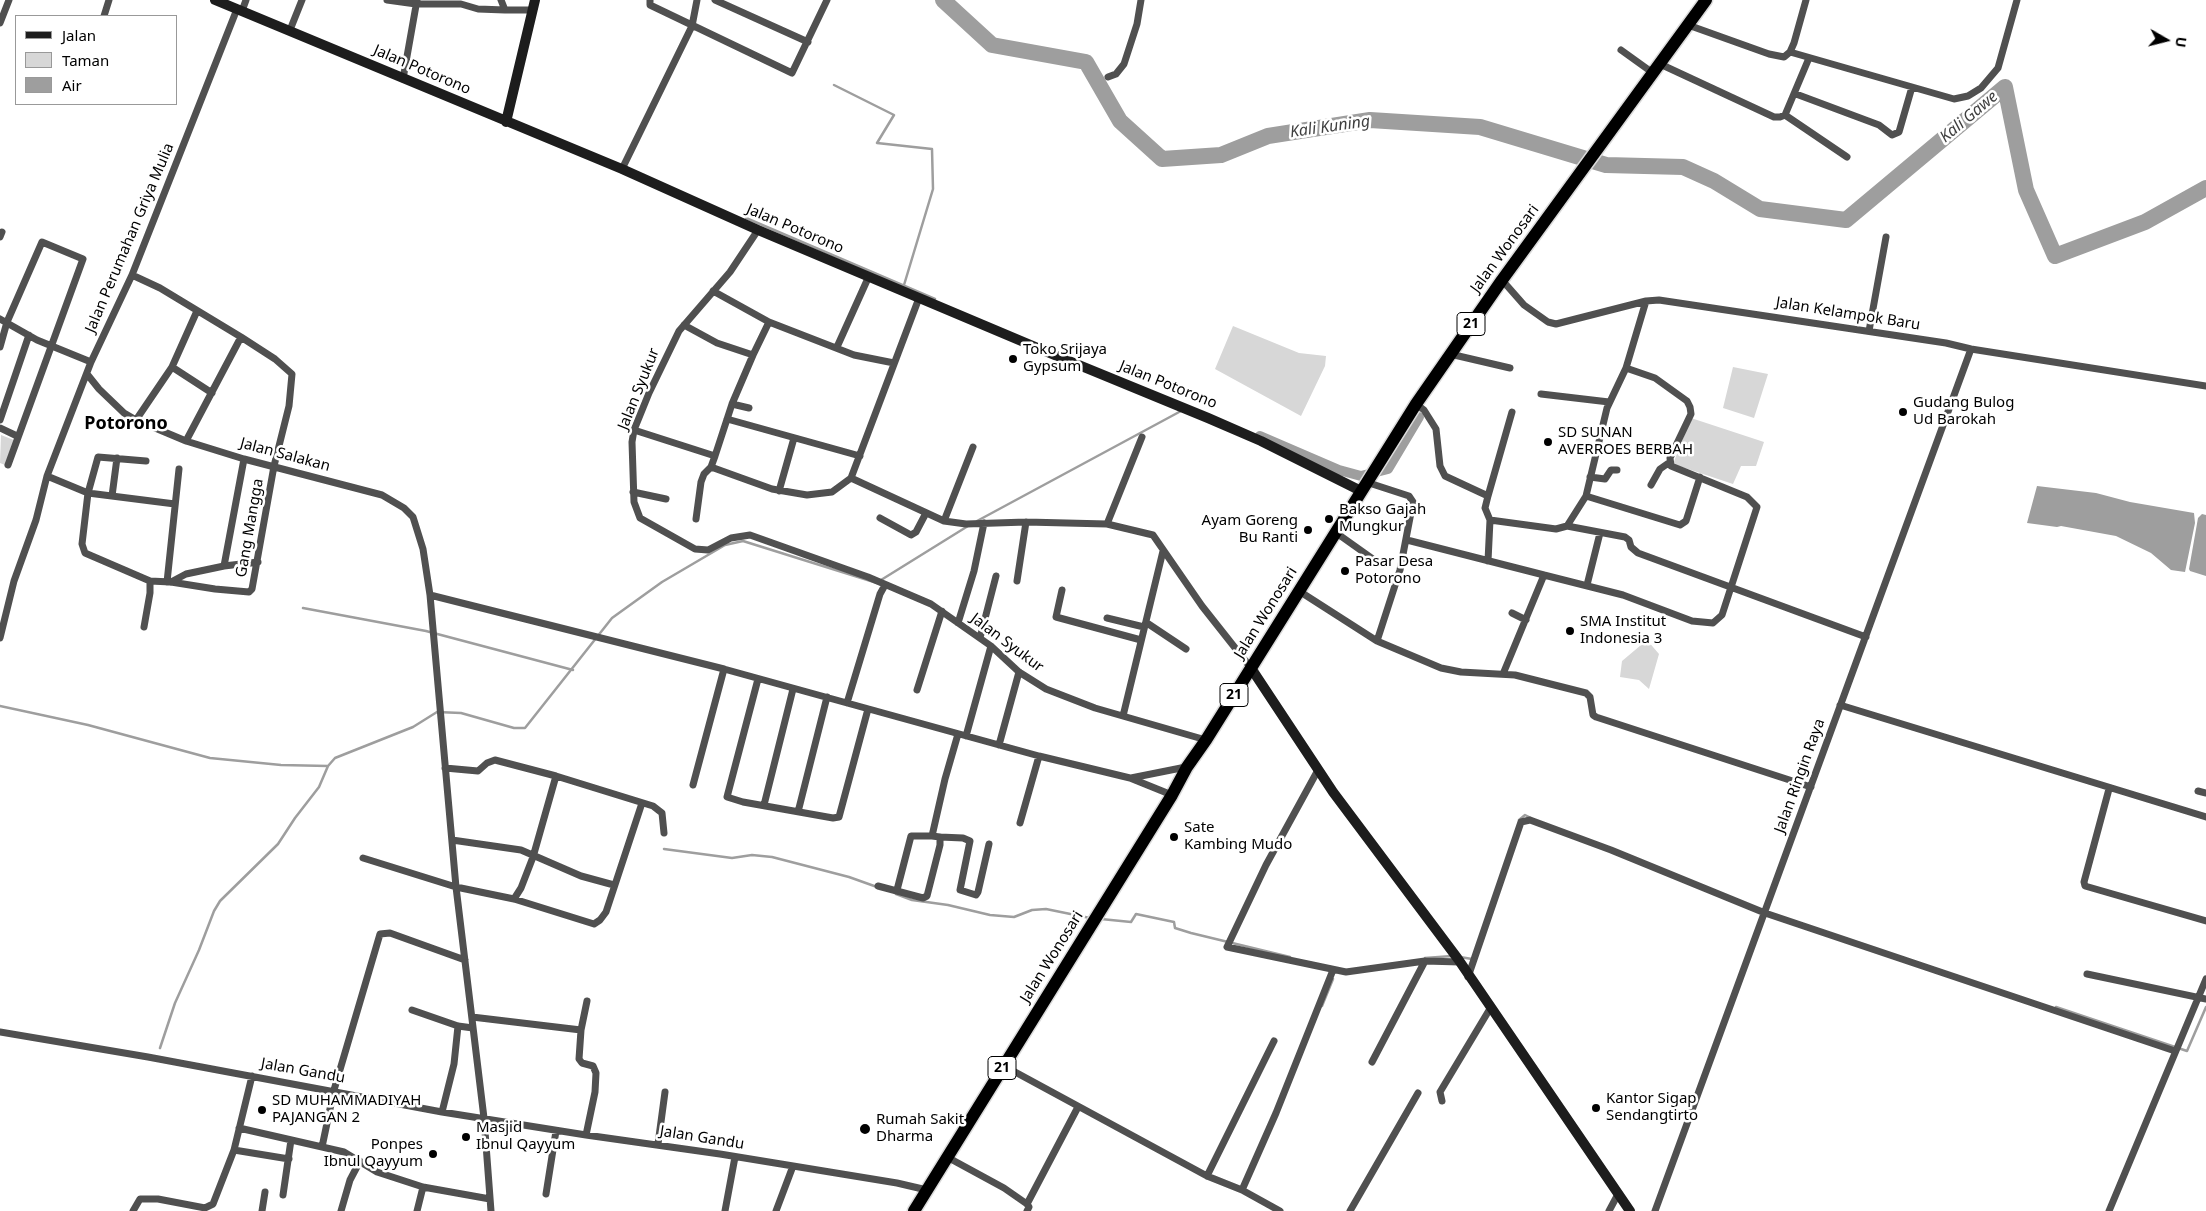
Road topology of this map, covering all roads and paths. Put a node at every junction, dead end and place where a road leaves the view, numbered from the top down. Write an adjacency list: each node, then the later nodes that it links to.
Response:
1 (9, 0): 21 (street)
2 (109, 0): 20 (street)
3 (215, 0): 18 (street, Jalan Potorono)
4 (246, 0): 18 (street, Jalan Perumahan Griya Mulia)
5 (302, 0): 24 (street)
6 (387, 0): 16 (street)
7 (501, 0): 19 (street)
8 (650, 0): 23 (street)
9 (697, 0): 23 (street)
10 (715, 0): 25 (street)
11 (827, 0): 25 (street)
12 (1141, 0): 30 (street)
13 (1706, 0): 22 (highway, Jalan Wonosari / 21)
14 (1806, 0): 27 (street)
15 (2017, 0): 32 (street)
16 (416, 2): 19 (street); 31 (street)
17 (534, 5): 19 (street); 35 (street)
18 (239, 10): 24 (street, Jalan Potorono); 40 (street, Jalan Perumahan Griya Mulia)
19 (505, 10)
20 (104, 15)
21 (0, 23)
22 (1688, 25): 27 (street); 29 (highway, Jalan Wonosari / 21)
23 (692, 26): 25 (street); 37 (street)
24 (290, 30): 31 (street, Jalan Potorono)
25 (808, 42)
26 (1621, 50): 29 (street)
27 (1790, 52): 28 (street)
28 (1809, 58): 32 (street); 33 (street)
29 (1656, 69): 34 (street); 42 (highway, Jalan Wonosari / 21)
30 (1108, 77)
31 (403, 80): 35 (street, Jalan Potorono)
32 (1912, 87): 33 (street)
33 (1796, 94): 34 (street)
34 (1786, 115): 36 (street)
35 (506, 122): 37 (street, Jalan Potorono)
36 (1847, 157)
37 (622, 169): 38 (street, Jalan Potorono)
38 (758, 230): 41 (street, Jalan Potorono); 43 (street, Jalan Syukur)
39 (1886, 236): 50 (street)
40 (132, 275): 46 (street); 59 (street, Jalan Perumahan Griya Mulia)
41 (868, 276): 44 (street, Jalan Potorono); 55 (street)
42 (1502, 280): 45 (street, Jalan Kelampok Baru); 57 (highway, Jalan Wonosari / 21)
43 (712, 291): 48 (street); 49 (street, Jalan Syukur)
44 (919, 298): 60 (street); 98 (street, Jalan Potorono)
45 (1646, 301): 50 (street, Jalan Kelampok Baru); 63 (street)
46 (196, 311): 52 (street); 61 (street)
47 (4, 320): 51 (street); 53 (street); 54 (street)
48 (770, 322): 55 (street); 58 (street)
49 (684, 325): 58 (street); 77 (street, Jalan Syukur)
50 (1869, 331): 56 (street, Jalan Kelampok Baru)
51 (28, 335): 53 (street); 74 (street)
52 (241, 337): 66 (street); 90 (street, Gang Mangga)
53 (51, 346): 59 (street); 78 (street)
54 (0, 347)
55 (837, 347): 60 (street)
56 (1971, 350): 65 (street, Jalan Kelampok Baru); 143 (street, Jalan Ringin Raya)
57 (1450, 354): 62 (street); 70 (highway, Jalan Wonosari / 21)
58 (753, 355): 69 (street)
59 (91, 362): 64 (street, Jalan Perumahan Griya Mulia)
60 (894, 363): 84 (street)
61 (172, 367): 66 (street); 75 (street)
62 (1510, 368)
63 (1626, 368): 68 (street); 88 (street)
64 (88, 374): 75 (street, Jalan Salakan); 94 (street, Jalan Perumahan Griya Mulia)
65 (2206, 386)
66 (212, 393): 81 (street)
67 (1541, 394): 68 (street)
68 (1610, 402): 95 (street)
69 (732, 404): 71 (street); 73 (street)
70 (1416, 404): 98 (highway, Jalan Wonosari / 21); 104 (street)
71 (749, 408)
72 (1512, 412): 104 (street)
73 (727, 419): 80 (street); 83 (street)
74 (0, 420)
75 (136, 420): 81 (street, Jalan Salakan)
76 (0, 428): 78 (street)
77 (634, 430): 83 (street); 101 (street, Jalan Syukur)
78 (17, 436): 89 (street)
79 (1142, 437): 115 (street)
80 (794, 438): 84 (street); 100 (street)
81 (186, 441): 86 (street, Jalan Salakan)
82 (973, 447): 111 (street)
83 (715, 456): 91 (street)
84 (860, 456): 97 (street)
85 (117, 458): 87 (street); 102 (street); 103 (street)
86 (244, 459): 90 (street, Jalan Salakan); 124 (street)
87 (146, 462)
88 (1670, 462): 96 (street); 99 (street)
89 (8, 465)
90 (274, 466): 123 (street, Gang Mangga); 135 (street, Jalan Salakan)
91 (711, 467): 100 (street); 110 (street)
92 (179, 469): 107 (street)
93 (1618, 470): 95 (street)
94 (47, 476): 102 (street); 144 (street, Jalan Perumahan Griya Mulia)
95 (1590, 476): 105 (street)
96 (1700, 477): 105 (street); 132 (street)
97 (851, 478): 100 (street); 108 (street)
98 (1368, 479): 117 (highway, Jalan Wonosari / 21); 119 (street)
99 (1651, 485)
100 (779, 491)
101 (633, 492): 106 (street); 130 (street, Jalan Syukur)
102 (88, 493): 103 (street); 128 (street)
103 (112, 496): 107 (street)
104 (1488, 496): 112 (street)
105 (1586, 496): 116 (street)
106 (666, 499)
107 (174, 504): 129 (street)
108 (926, 513): 109 (street); 111 (street)
109 (880, 518)
110 (696, 519)
111 (944, 520): 114 (street)
112 (1490, 520): 116 (street); 122 (street)
113 (1026, 522): 114 (street); 115 (street); 127 (street)
114 (981, 523): 140 (street)
115 (1107, 524): 120 (street)
116 (1566, 526): 118 (street)
117 (1335, 532): 121 (street); 134 (highway, Jalan Wonosari / 21)
118 (1600, 533): 131 (street); 132 (street)
119 (1407, 540): 122 (street); 147 (street)
120 (1163, 551): 141 (street); 150 (street)
121 (1374, 559)
122 (1488, 561): 125 (street)
123 (258, 562): 124 (street); 129 (street, Gang Mangga)
124 (224, 566): 129 (street)
125 (1544, 575): 131 (street); 139 (street)
126 (996, 576): 145 (street)
127 (1017, 580)
128 (150, 581): 129 (street); 142 (street)
129 (169, 582)
130 (884, 584): 136 (street, Jalan Syukur); 158 (street)
131 (1587, 585): 132 (street)
132 (1731, 586): 143 (street)
133 (1062, 590): 146 (street)
134 (1299, 591): 147 (street); 150 (highway, Jalan Wonosari / 21)
135 (430, 594): 151 (street); 167 (street, Jalan Salakan)
136 (942, 612): 140 (street, Jalan Syukur); 156 (street)
137 (1512, 613): 139 (street)
138 (1107, 618): 141 (street)
139 (1526, 620): 153 (street)
140 (958, 623): 145 (street, Jalan Syukur)
141 (1146, 625): 146 (street); 149 (street)
142 (144, 627)
143 (1866, 637): 159 (street, Jalan Ringin Raya)
144 (0, 638)
145 (980, 638): 148 (street, Jalan Syukur)
146 (1141, 640): 161 (street)
147 (1377, 641): 153 (street)
148 (991, 646): 152 (street, Jalan Syukur); 162 (street)
149 (1186, 649)
150 (1251, 668): 163 (highway, Jalan Wonosari / 21); 168 (street)
151 (724, 669): 154 (street); 171 (street)
152 (1019, 672): 161 (street, Jalan Syukur); 164 (street)
153 (1503, 674): 172 (street)
154 (758, 679): 155 (street); 178 (street)
155 (793, 689): 157 (street); 178 (street)
156 (917, 690)
157 (827, 698): 158 (street); 179 (street)
158 (848, 703): 160 (street)
159 (1840, 706): 172 (street, Jalan Ringin Raya); 173 (street)
160 (868, 709): 162 (street); 179 (street)
161 (1123, 716): 163 (street, Jalan Syukur)
162 (962, 735): 164 (street); 183 (street)
163 (1206, 740): 166 (highway, Jalan Wonosari / 21)
164 (999, 745): 165 (street)
165 (1039, 756): 170 (street); 181 (street)
166 (1188, 766): 170 (street); 176 (highway, Jalan Wonosari / 21)
167 (445, 768): 169 (street); 184 (street, Jalan Salakan)
168 (1318, 770): 197 (street); 198 (street)
169 (556, 776): 177 (street); 186 (street)
170 (1130, 778): 176 (street)
171 (693, 785)
172 (1811, 787): 193 (street, Jalan Ringin Raya)
173 (2109, 789): 180 (street); 194 (street)
174 (2198, 791): 175 (street)
175 (2206, 793)
176 (1172, 795): 214 (highway, Jalan Wonosari / 21)
177 (642, 803): 182 (street); 188 (street)
178 (764, 805): 179 (street)
179 (798, 812)
180 (2206, 817)
181 (1020, 823)
182 (664, 833)
183 (936, 837): 185 (street); 191 (street); 191 (street)
184 (452, 840): 186 (street); 190 (street, Jalan Salakan)
185 (989, 844)
186 (533, 857): 188 (street); 192 (street)
187 (363, 858): 190 (street)
188 (614, 885): 192 (street)
189 (878, 886): 191 (street)
190 (456, 887): 192 (street); 195 (street, Jalan Salakan)
191 (896, 890)
192 (514, 899)
193 (1766, 912): 200 (street); 212 (street); 258 (street, Jalan Ringin Raya)
194 (2206, 921)
195 (465, 960): 206 (street, Jalan Salakan); 216 (street)
196 (1425, 961): 197 (street); 198 (street); 213 (street)
197 (1460, 962): 200 (street)
198 (1333, 970): 238 (street)
199 (2087, 974): 202 (street)
200 (1468, 978): 204 (street)
201 (2206, 979): 202 (street)
202 (2203, 998): 212 (street)
203 (587, 1001): 209 (street)
204 (1491, 1007): 219 (street); 242 (street)
205 (412, 1010): 207 (street)
206 (472, 1018): 208 (street, Jalan Salakan); 209 (street)
207 (458, 1026): 208 (street); 221 (street)
208 (473, 1028): 222 (street, Jalan Salakan)
209 (581, 1030): 225 (street)
210 (0, 1032): 215 (street, Jalan Gandu)
211 (1274, 1041): 235 (street)
212 (2175, 1050): 259 (street)
213 (1372, 1062)
214 (1004, 1066): 220 (street); 231 (highway, Jalan Wonosari / 21)
215 (252, 1076): 216 (street, Jalan Gandu); 223 (street)
216 (334, 1090): 221 (street, Jalan Gandu); 228 (street)
217 (665, 1092): 227 (street)
218 (1418, 1093): 255 (street)
219 (1442, 1101)
220 (1078, 1107): 235 (street); 245 (street)
221 (442, 1112): 222 (street, Jalan Gandu)
222 (484, 1118): 224 (street, Jalan Gandu); 243 (street, Jalan Salakan)
223 (239, 1128): 226 (street); 229 (street)
224 (556, 1131): 225 (street, Jalan Gandu); 240 (street)
225 (586, 1136): 227 (street, Jalan Gandu)
226 (291, 1140): 228 (street); 232 (street)
227 (658, 1144): 230 (street, Jalan Gandu)
228 (322, 1146): 233 (street)
229 (234, 1150): 232 (street); 244 (street)
230 (736, 1157): 234 (street, Jalan Gandu); 251 (street)
231 (947, 1157): 237 (highway, Jalan Wonosari / 21); 245 (street)
232 (289, 1159): 241 (street)
233 (360, 1161): 236 (street); 248 (street)
234 (793, 1166): 237 (street, Jalan Gandu); 252 (street)
235 (1207, 1176): 238 (street)
236 (423, 1187): 243 (street); 249 (street)
237 (927, 1190): 253 (highway, Jalan Wonosari / 21)
238 (1242, 1190): 254 (street)
239 (266, 1192): 247 (street)
240 (546, 1194)
241 (284, 1195)
242 (1617, 1196): 256 (street); 257 (street)
243 (490, 1199): 250 (street, Jalan Salakan)
244 (214, 1208): 246 (street)
245 (1027, 1208)
246 (134, 1211)
247 (262, 1211)
248 (341, 1211)
249 (417, 1211)
250 (491, 1211)
251 (725, 1211)
252 (776, 1211)
253 (914, 1211)
254 (1280, 1211)
255 (1350, 1211)
256 (1609, 1211)
257 (1630, 1211)
258 (1656, 1211)
259 (2109, 1211)

